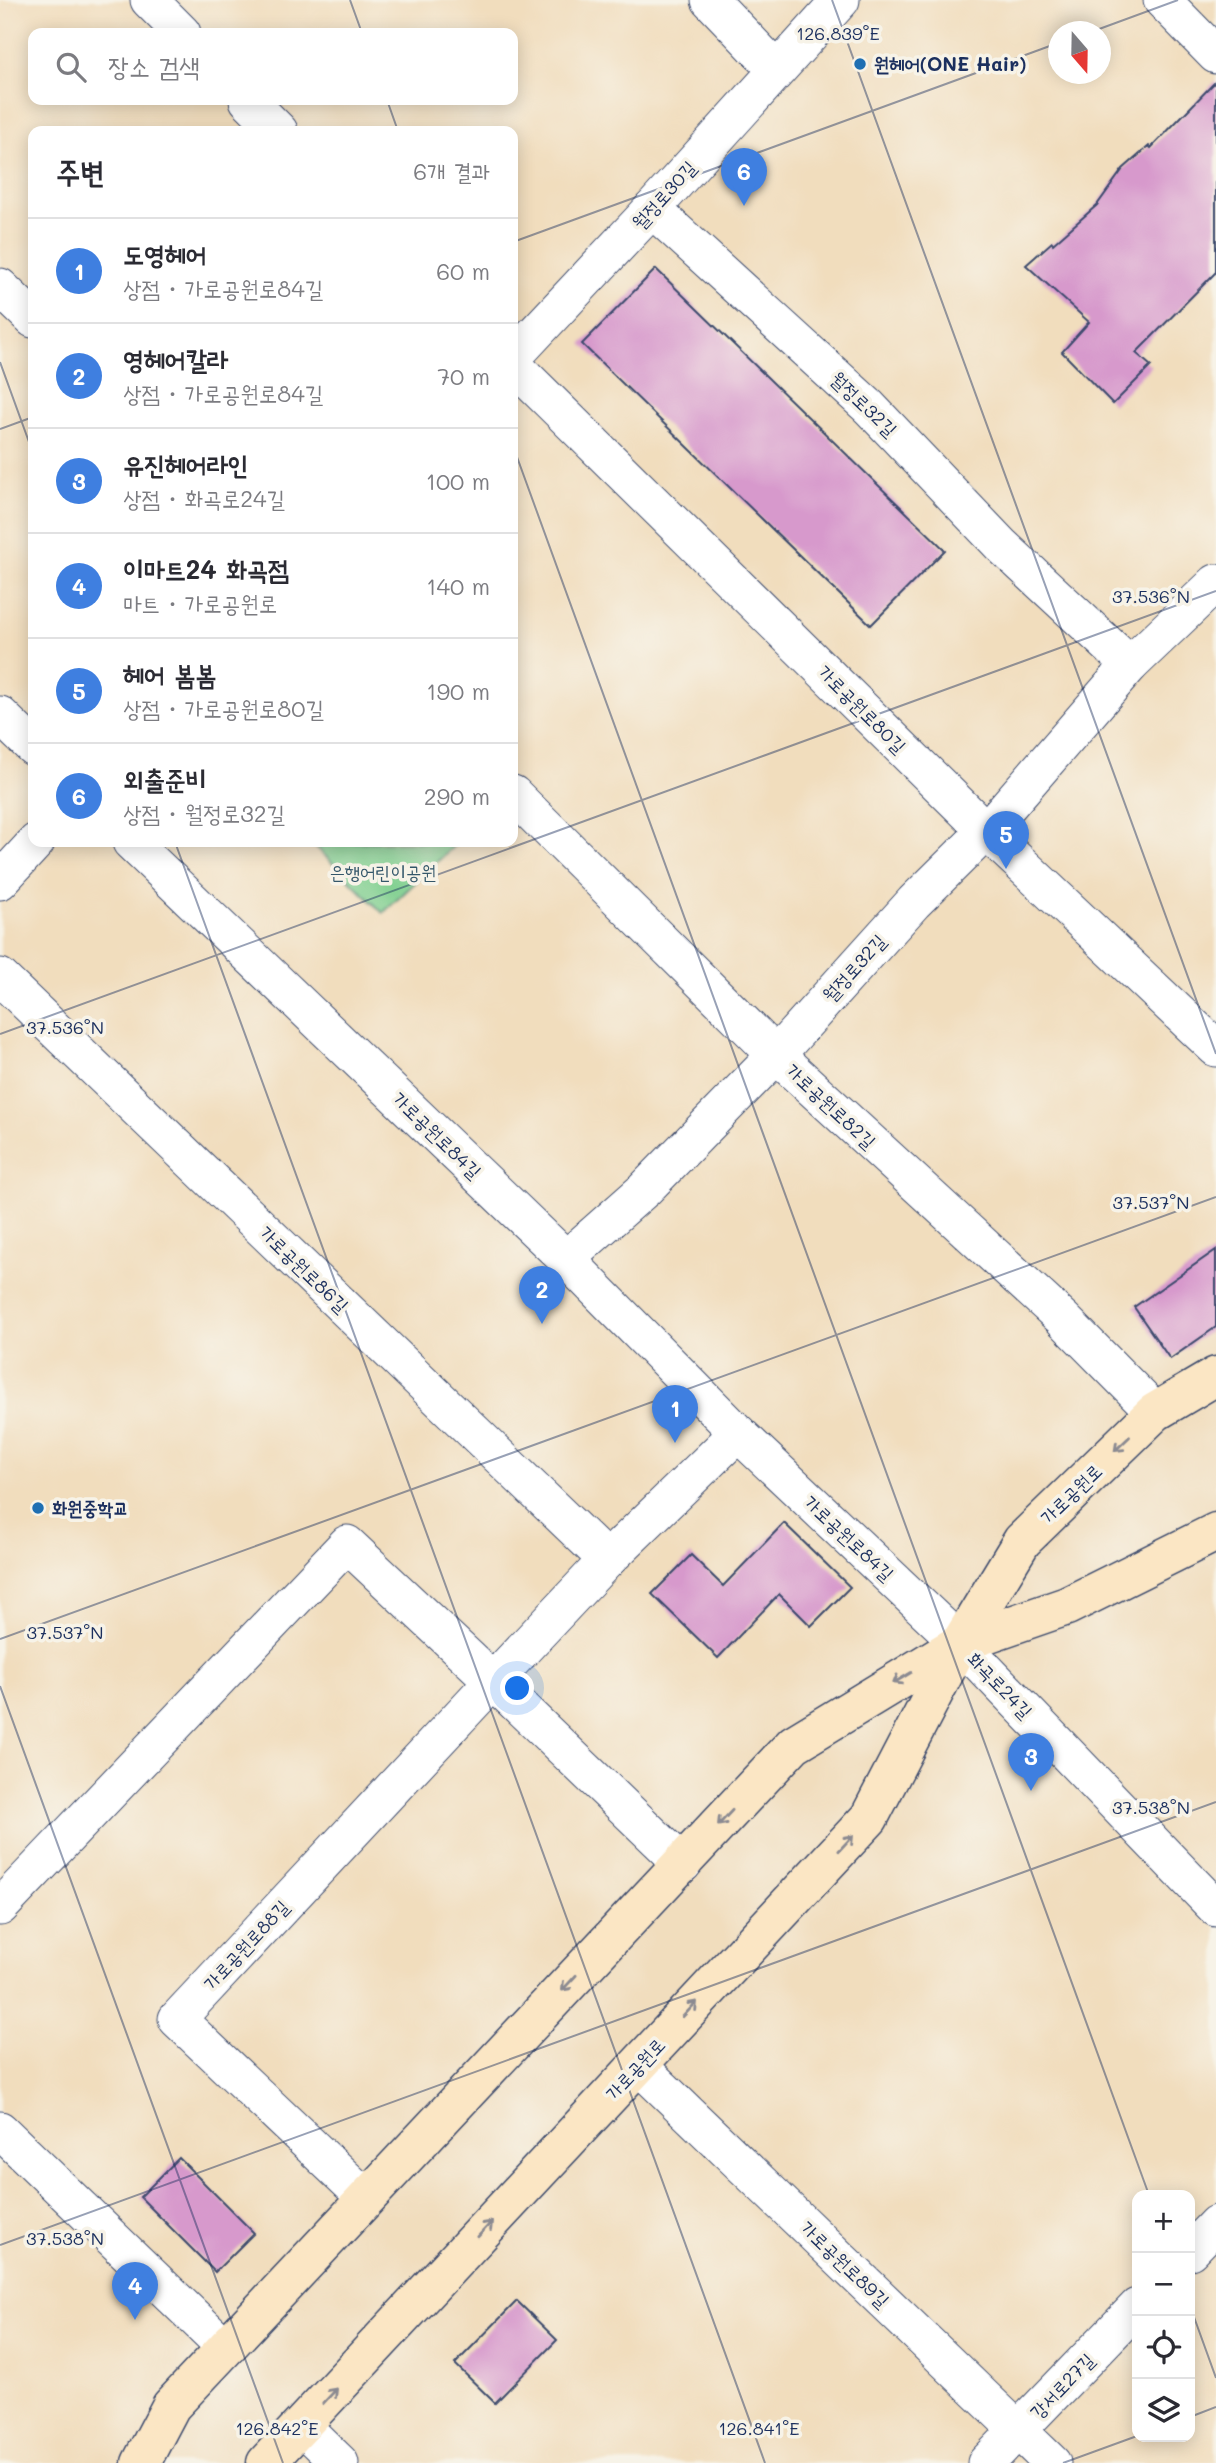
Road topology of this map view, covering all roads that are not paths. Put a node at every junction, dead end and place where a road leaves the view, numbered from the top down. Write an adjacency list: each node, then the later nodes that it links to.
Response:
1 (149, 0): 5 (street)
2 (710, 0): 7 (street)
3 (841, 0): 7 (street, 월정로30길)
4 (1162, 0): 6 (street)
5 (177, 28)
6 (1216, 55)
7 (776, 69): 10 (street, 월정로30길)
8 (253, 105): 9 (street)
9 (274, 126)
10 (652, 209): 13 (street, 월정로30길); 16 (street, 월정로32길)
11 (0, 287): 12 (street)
12 (28, 314)
13 (518, 352)
14 (518, 370): 20 (street, 가로공원로80길)
15 (1216, 583): 16 (street, 월정로32길)
16 (1130, 665): 20 (street, 월정로32길)
17 (0, 715): 18 (street)
18 (28, 742)
19 (518, 799): 26 (street, 가로공원로82길)
20 (986, 831): 25 (street, 가로공원로80길); 26 (street, 월정로32길)
21 (31, 847): 23 (street)
22 (136, 847): 27 (street, 가로공원로84길)
23 (0, 881)
24 (0, 977): 32 (street, 가로공원로86길)
25 (1216, 1048)
26 (776, 1055): 27 (street, 월정로32길); 29 (street, 가로공원로82길)
27 (566, 1259): 30 (street, 가로공원로84길)
28 (1216, 1376): 29 (main road, 가로공원로)
29 (1155, 1412): 33 (main road, 가로공원로, one-way to 33)
30 (738, 1433): 32 (street); 33 (street, 가로공원로84길)
31 (1216, 1532): 33 (main road, 가로공원로)
32 (607, 1560): 34 (street)
33 (960, 1643): 35 (main road, 가로공원로, one-way to 35); 37 (street, 화곡로24길); 38 (main road, 가로공원로, one-way to 33)
34 (493, 1681): 35 (street); 36 (street); 40 (street, 가로공원로88길)
35 (682, 1864): 40 (main road, 가로공원로, one-way to 40)
36 (0, 1907)
37 (1216, 1908)
38 (638, 2065): 45 (main road, 가로공원로, one-way to 38); 46 (street, 가로공원로89길)
39 (0, 2130): 44 (street)
40 (366, 2198): 44 (main road, 가로공원로)
41 (1216, 2224): 42 (street)
42 (1195, 2246)
43 (1132, 2312): 46 (street, 강서로27길)
44 (225, 2347): 47 (main road, 가로공원로)
45 (302, 2426): 48 (main road, 가로공원로); 49 (street)
46 (1019, 2431): 50 (street, 강서로27길); 51 (street, 가로공원로89길)
47 (141, 2463)
48 (266, 2463)
49 (340, 2463)
50 (986, 2463)
51 (1052, 2463)

